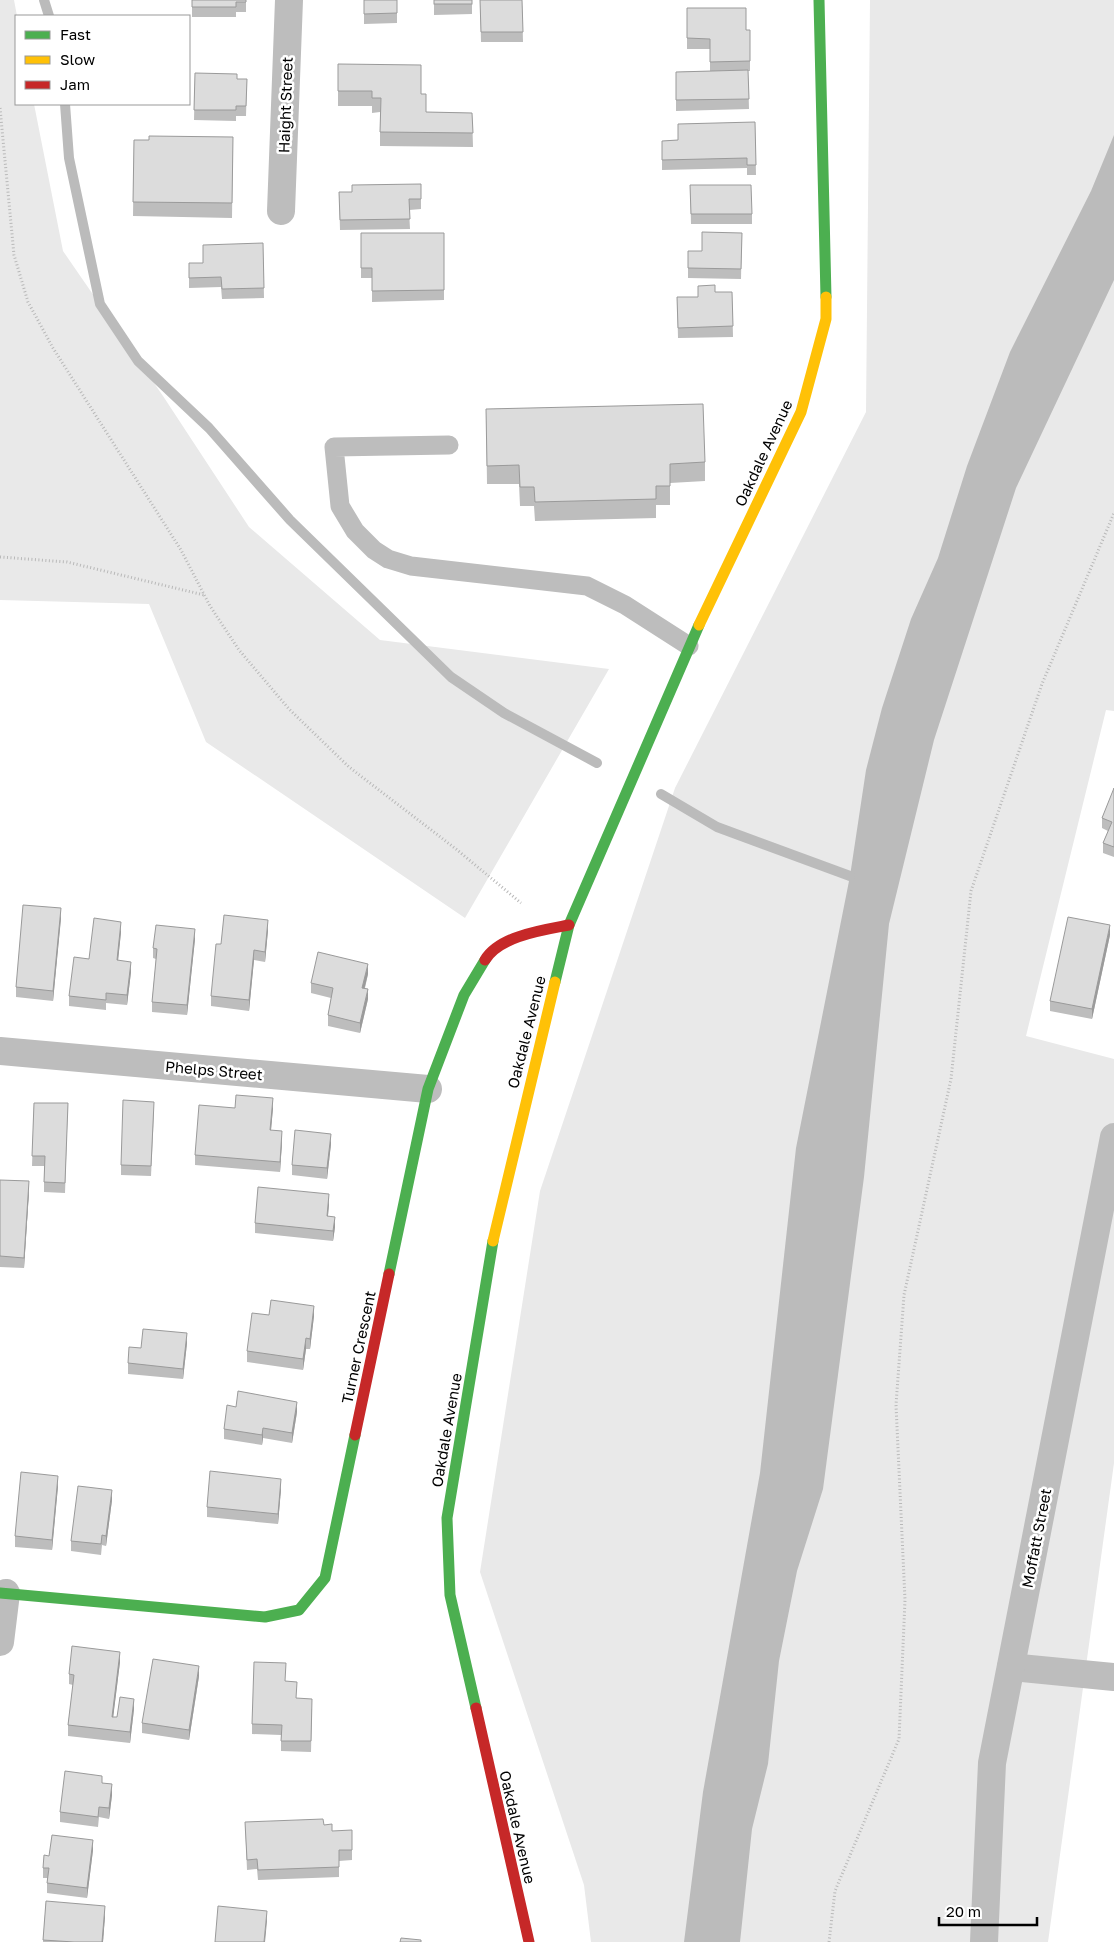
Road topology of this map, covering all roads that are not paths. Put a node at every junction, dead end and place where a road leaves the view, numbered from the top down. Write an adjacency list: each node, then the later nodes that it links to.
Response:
1 (289, 0): 3 (street, Haight Street)
2 (819, 0): 5 (street, Oakdale Avenue)
3 (281, 211)
4 (449, 445): 5 (lane)
5 (689, 646): 6 (street, Oakdale Avenue)
6 (569, 925): 8 (street, Turner Crescent); 14 (street, Oakdale Avenue)
7 (0, 1051): 8 (street, Phelps Street)
8 (428, 1089): 10 (street, Turner Crescent)
9 (1114, 1137): 12 (street, Moffatt Street)
10 (3, 1593): 11 (street)
11 (0, 1642)
12 (1011, 1667): 13 (street); 15 (street, Moffatt Street)
13 (1114, 1677)
14 (529, 1942)
15 (984, 1942)

